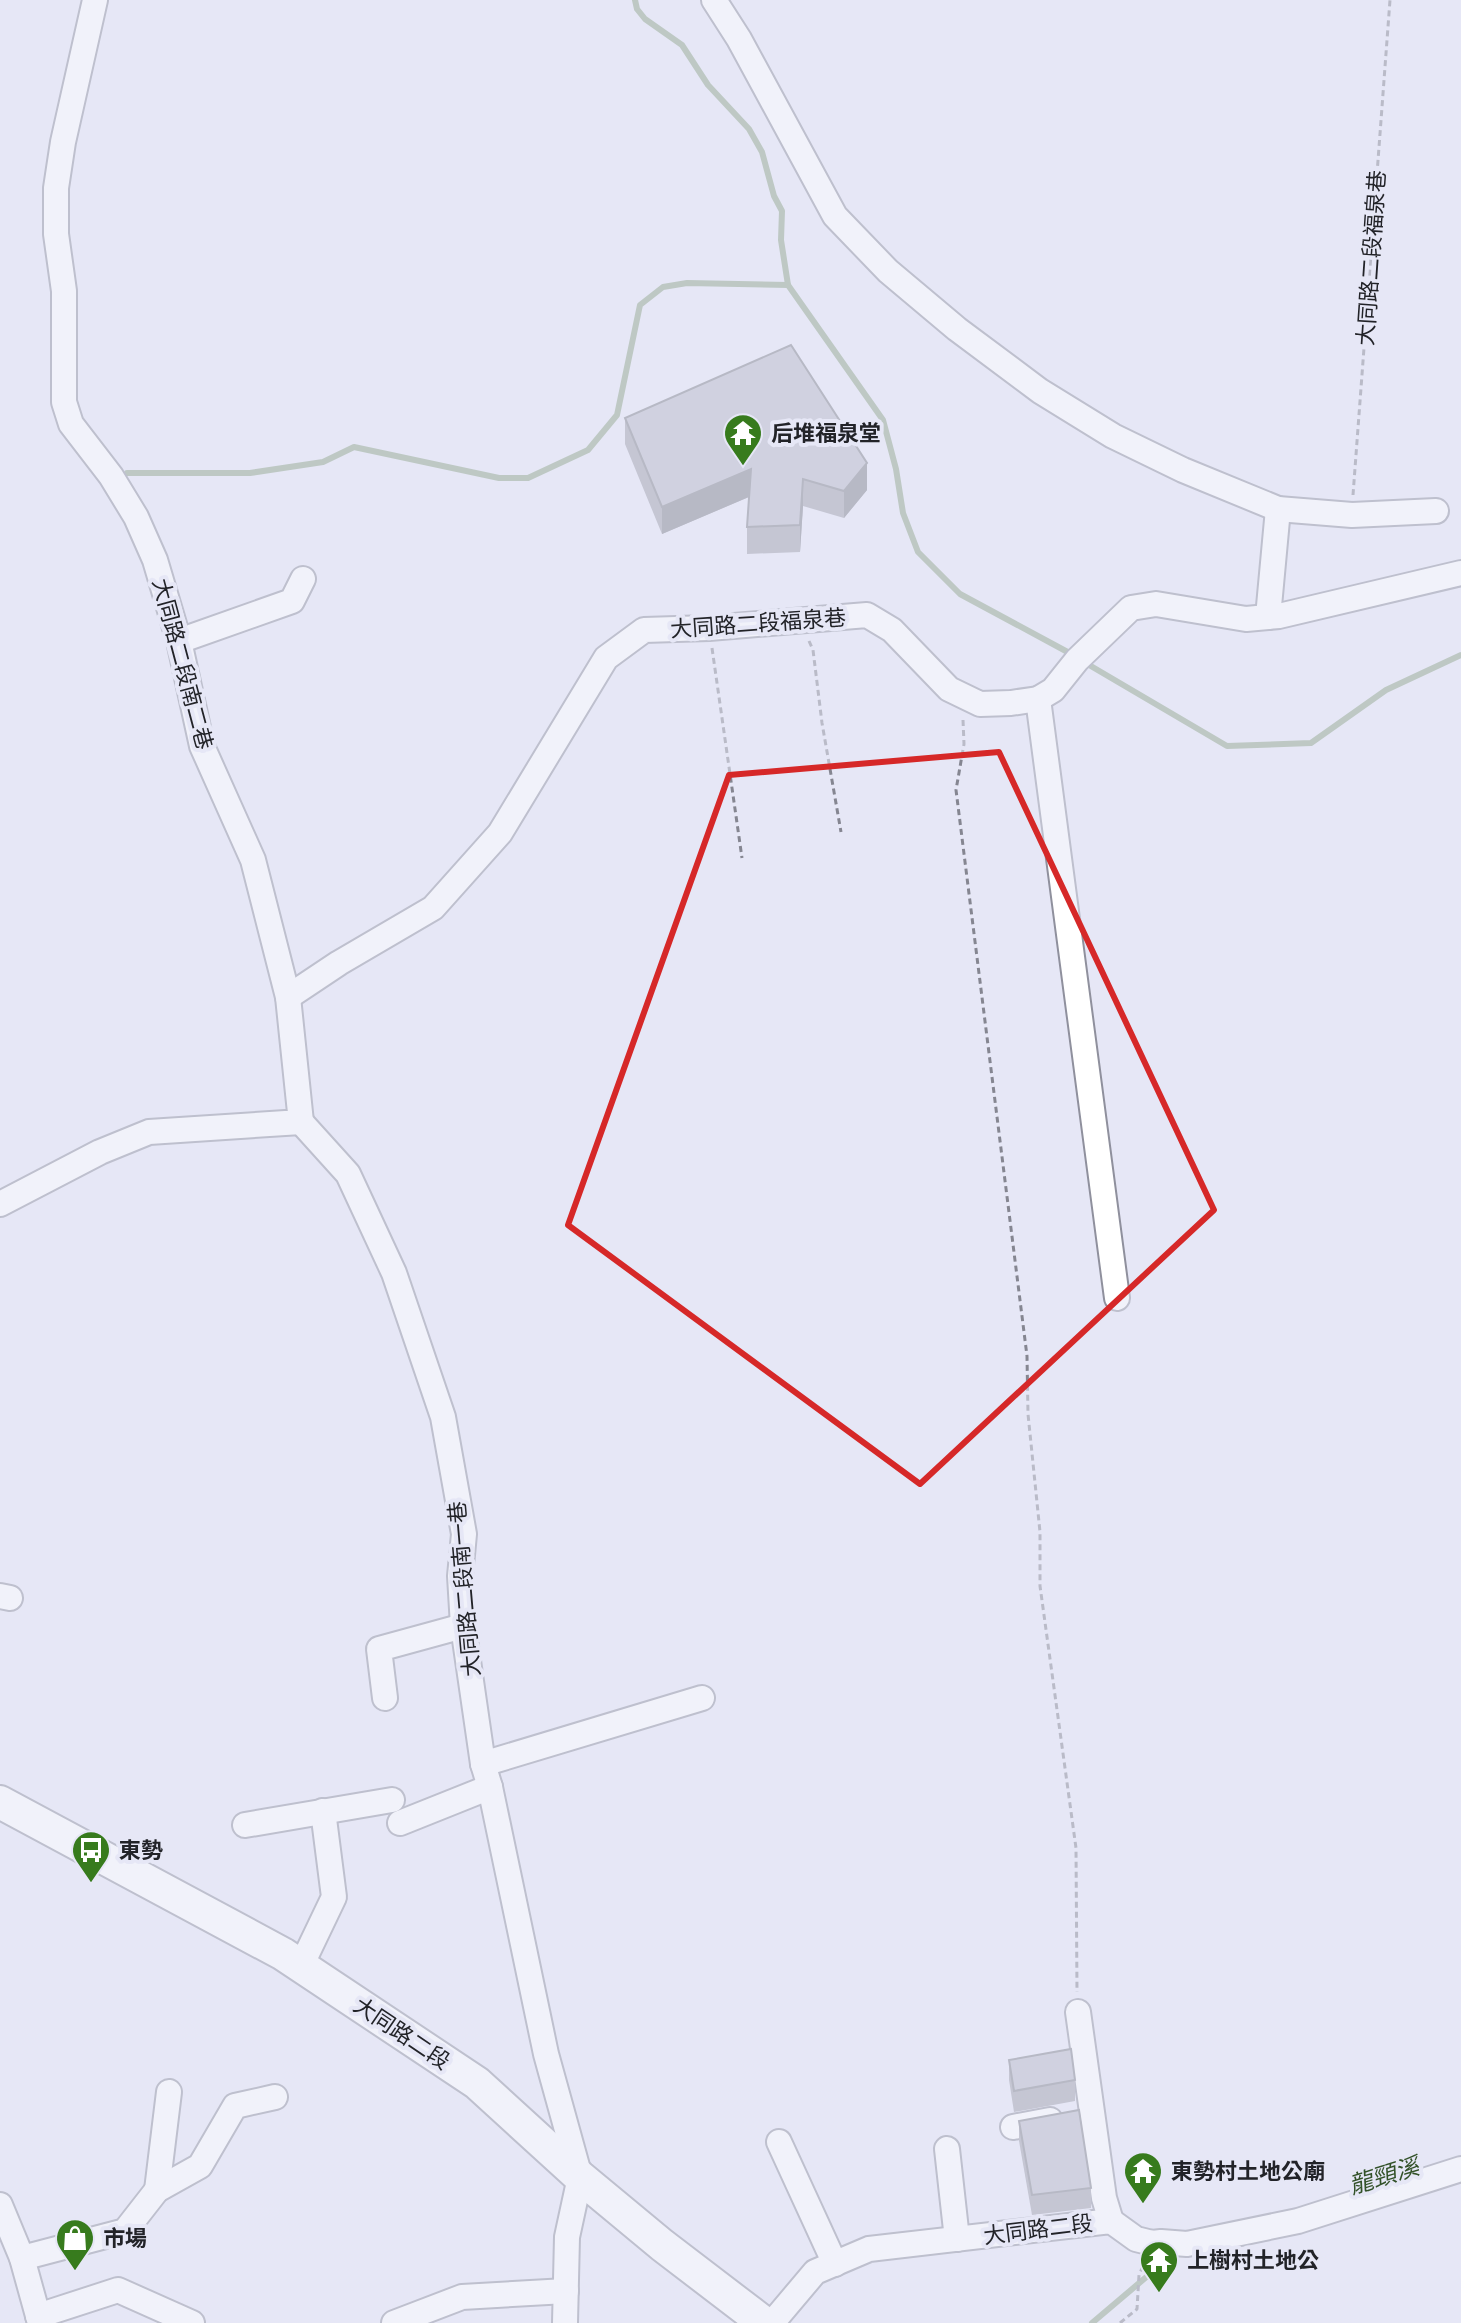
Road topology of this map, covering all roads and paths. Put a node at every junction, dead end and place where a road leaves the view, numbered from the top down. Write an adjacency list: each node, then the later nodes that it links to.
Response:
1 (95, 0): 12 (street, 大同路二段南二巷)
2 (714, 0): 4 (street)
3 (1390, 0): 6 (path, 大同路二段福泉巷)
4 (1278, 509): 6 (street); 9 (street)
5 (1436, 511): 6 (street)
6 (1352, 515)
7 (1461, 573): 9 (street)
8 (303, 579): 12 (street)
9 (1268, 617): 14 (street)
10 (797, 621): 11 (street, 大同路二段福泉巷); 13 (street, 大同路二段福泉巷); 15 (path)
11 (709, 628): 16 (path); 17 (street, 大同路二段福泉巷)
12 (179, 641): 17 (street, 大同路二段南二巷)
13 (962, 695): 14 (street, 大同路二段福泉巷); 29 (path)
14 (1038, 699): 20 (street)
15 (841, 832)
16 (742, 858)
17 (288, 997): 18 (street, 大同路二段南二巷)
18 (301, 1122): 19 (street); 21 (street, 大同路二段南一巷)
19 (0, 1204)
20 (1117, 1298)
21 (463, 1626): 22 (street); 24 (street, 大同路二段南一巷)
22 (385, 1698)
23 (702, 1698): 24 (street)
24 (486, 1776): 26 (street); 37 (street, 大同路二段南一巷)
25 (0, 1802): 28 (main road, 大同路二段)
26 (323, 1811): 27 (street); 28 (street)
27 (245, 1825)
28 (301, 1966): 37 (main road, 大同路二段)
29 (1078, 2012): 32 (street)
30 (169, 2092): 38 (street)
31 (275, 2097): 38 (street)
32 (1091, 2113): 33 (street); 40 (street)
33 (1013, 2127)
34 (779, 2142): 43 (street)
35 (947, 2149): 41 (street)
36 (1461, 2169): 40 (street, 大同路二段)
37 (580, 2177): 45 (street); 50 (main road, 大同路二段)
38 (157, 2190): 42 (street)
39 (0, 2205): 42 (street)
40 (1111, 2221): 41 (street, 大同路二段)
41 (957, 2239): 43 (street, 大同路二段)
42 (22, 2258): 46 (street)
43 (835, 2264): 51 (street, 大同路二段)
44 (1139, 2275): 52 (path)
45 (566, 2291): 48 (street); 49 (street)
46 (39, 2320): 47 (street)
47 (192, 2323)
48 (394, 2323)
49 (565, 2323)
50 (764, 2323)
51 (772, 2323)
52 (1120, 2323)

